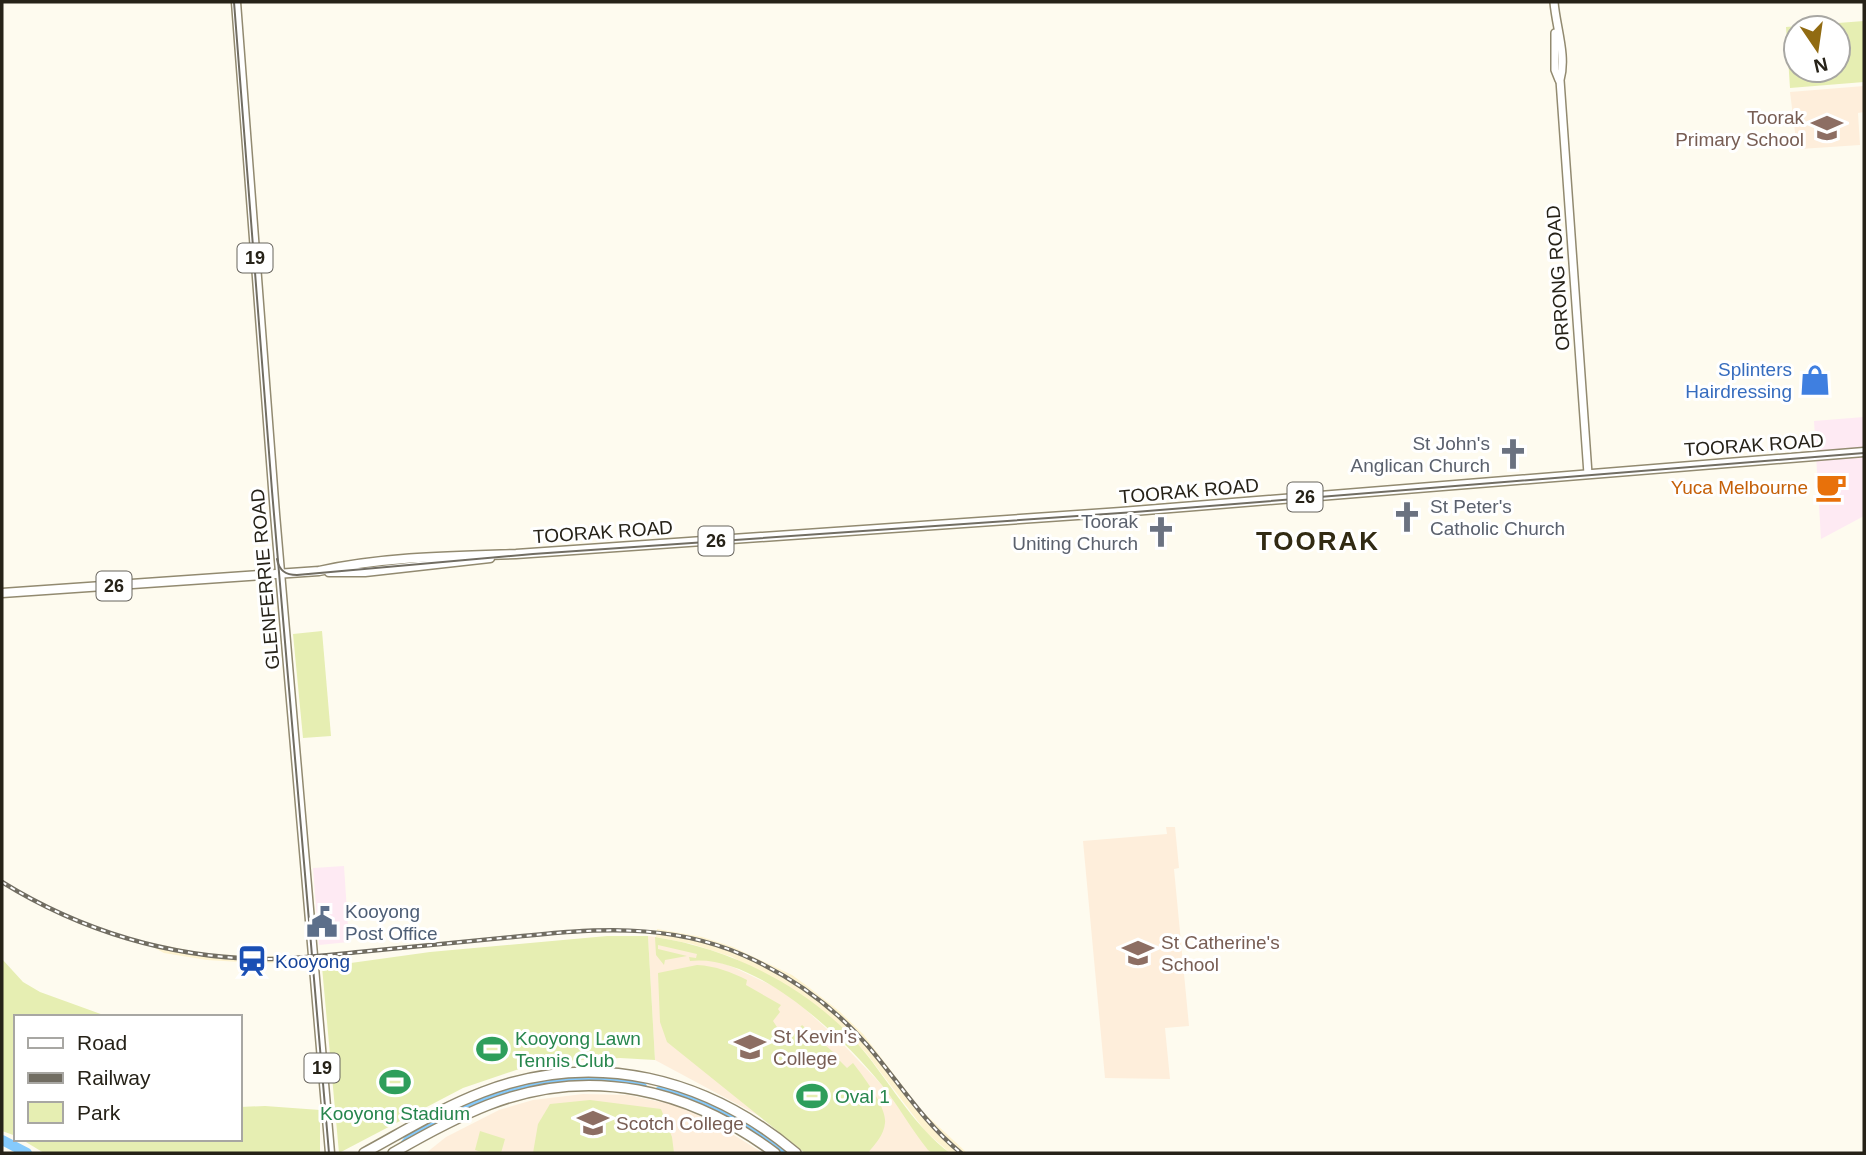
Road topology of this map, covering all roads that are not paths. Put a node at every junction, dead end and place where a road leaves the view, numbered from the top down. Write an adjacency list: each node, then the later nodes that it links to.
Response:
1 (236, 2): 5 (main road, GLENFERRIE ROAD / 19)
2 (1554, 2): 4 (main road, ORRONG ROAD)
3 (1864, 452): 4 (main road, TOORAK ROAD / 26)
4 (1588, 474): 5 (main road, TOORAK ROAD / 26)
5 (280, 574): 6 (main road, TOORAK ROAD / 26); 7 (main road, GLENFERRIE ROAD / 19)
6 (2, 593)
7 (330, 1153)
8 (364, 1153): 11 (highway)
9 (393, 1153): 10 (highway)
10 (775, 1153)
11 (796, 1153)

